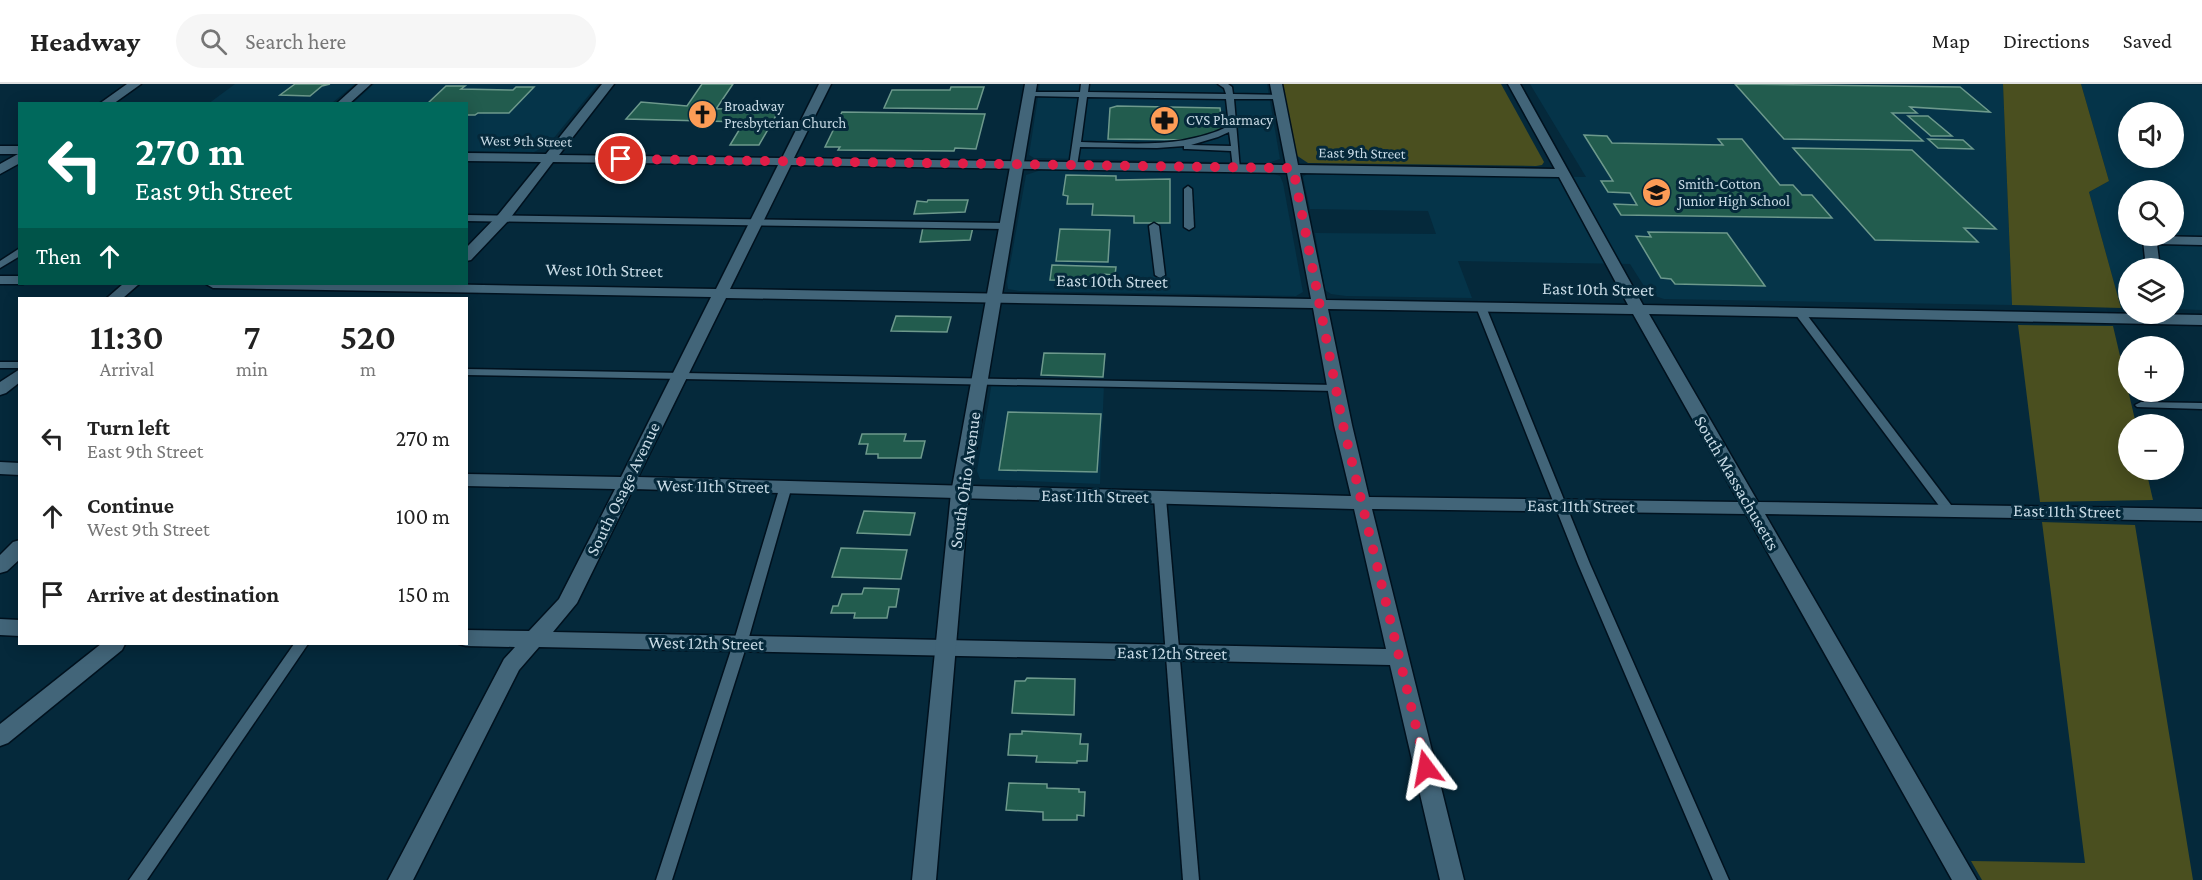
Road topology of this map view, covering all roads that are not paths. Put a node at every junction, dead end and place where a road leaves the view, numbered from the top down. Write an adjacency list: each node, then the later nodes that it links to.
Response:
1 (135, 84): 14 (street)
2 (365, 84): 15 (street)
3 (608, 84): 24 (street)
4 (825, 84): 25 (street, South Osage Avenue)
5 (1084, 84): 11 (lane)
6 (1155, 84): 12 (lane)
7 (1222, 84): 13 (lane)
8 (1514, 84): 31 (street, South Massachusetts)
9 (1030, 89): 11 (lane); 26 (street, South Ohio Avenue)
10 (1278, 91): 13 (lane); 29 (street)
11 (1083, 95): 12 (lane); 17 (lane)
12 (1155, 96): 13 (lane)
13 (1230, 97): 16 (lane)
14 (107, 102)
15 (343, 102)
16 (1233, 127): 18 (lane); 19 (lane)
17 (1076, 144): 18 (lane); 27 (lane)
18 (1180, 145): 19 (lane)
19 (1235, 149): 28 (lane)
20 (0, 150): 21 (street)
21 (18, 150)
22 (468, 157): 24 (street, West 9th Street)
23 (18, 158): 30 (street)
24 (550, 158): 25 (street, West 9th Street); 34 (street)
25 (786, 162): 26 (street, West 9th Street); 35 (street, South Osage Avenue)
26 (1017, 165): 27 (street, East 9th Street); 36 (street, South Ohio Avenue)
27 (1073, 166): 28 (street, East 9th Street)
28 (1237, 168): 29 (street, East 9th Street)
29 (1293, 168): 31 (street, East 9th Street); 53 (street)
30 (0, 170)
31 (1561, 172): 55 (street, South Massachusetts)
32 (1188, 189): 38 (lane)
33 (468, 218): 34 (lane)
34 (503, 218): 35 (lane); 41 (street)
35 (756, 223): 36 (lane); 50 (street, South Osage Avenue)
36 (1006, 226): 52 (street, South Ohio Avenue)
37 (1154, 226): 44 (lane)
38 (1189, 227)
39 (2202, 241): 42 (street)
40 (18, 252): 43 (lane)
41 (468, 255)
42 (2152, 258)
43 (0, 266)
44 (1160, 275)
45 (0, 280): 46 (street)
46 (18, 280)
47 (131, 285): 51 (street)
48 (250, 285): 49 (street, West 10th Street)
49 (437, 290): 50 (street, West 10th Street)
50 (721, 292): 52 (street, West 10th Street); 63 (street, South Osage Avenue)
51 (115, 297)
52 (994, 298): 53 (street, East 10th Street); 64 (street, South Ohio Avenue)
53 (1320, 304): 54 (street, East 10th Street); 65 (street)
54 (1481, 307): 55 (street, East 10th Street); 77 (lane)
55 (1638, 309): 56 (street, East 10th Street); 78 (street, South Massachusetts)
56 (1800, 312): 57 (street, East 10th Street); 79 (lane)
57 (2186, 319): 58 (street, East 10th Street)
58 (2202, 320)
59 (0, 365): 60 (lane)
60 (18, 365)
61 (468, 372): 63 (lane)
62 (18, 376): 66 (street)
63 (679, 376): 64 (lane); 72 (street, South Osage Avenue)
64 (980, 381): 65 (lane); 74 (street, South Ohio Avenue)
65 (1336, 388): 76 (street)
66 (0, 390)
67 (2141, 405): 68 (lane)
68 (2202, 406)
69 (0, 468): 70 (street)
70 (18, 469)
71 (468, 480): 72 (street, West 11th Street)
72 (625, 485): 73 (street, West 11th Street); 86 (street, South Osage Avenue)
73 (786, 486): 74 (street, West 11th Street); 87 (lane)
74 (960, 494): 75 (street, East 11th Street); 90 (street, South Ohio Avenue)
75 (1160, 498): 76 (street, East 11th Street); 91 (lane)
76 (1362, 502): 77 (street, East 11th Street); 92 (street)
77 (1561, 506): 78 (street, East 11th Street); 100 (lane)
78 (1752, 508): 79 (street, East 11th Street); 101 (street, South Massachusetts)
79 (1947, 508): 80 (street, East 11th Street)
80 (2202, 515)
81 (18, 549): 82 (street)
82 (0, 566)
83 (0, 627): 84 (street)
84 (18, 628)
85 (468, 638): 86 (street, West 12th Street)
86 (535, 639): 87 (street, West 12th Street); 95 (street, South Osage Avenue)
87 (740, 644): 90 (street, West 12th Street); 96 (lane)
88 (114, 645): 93 (street)
89 (300, 645): 94 (lane)
90 (946, 649): 91 (street, East 12th Street); 97 (street, South Ohio Avenue)
91 (1173, 653): 92 (street, East 12th Street); 98 (lane)
92 (1399, 657): 99 (street)
93 (0, 737)
94 (137, 880)
95 (400, 880)
96 (664, 880)
97 (924, 880)
98 (1191, 880)
99 (1452, 880)
100 (1721, 880)
101 (1965, 880)

